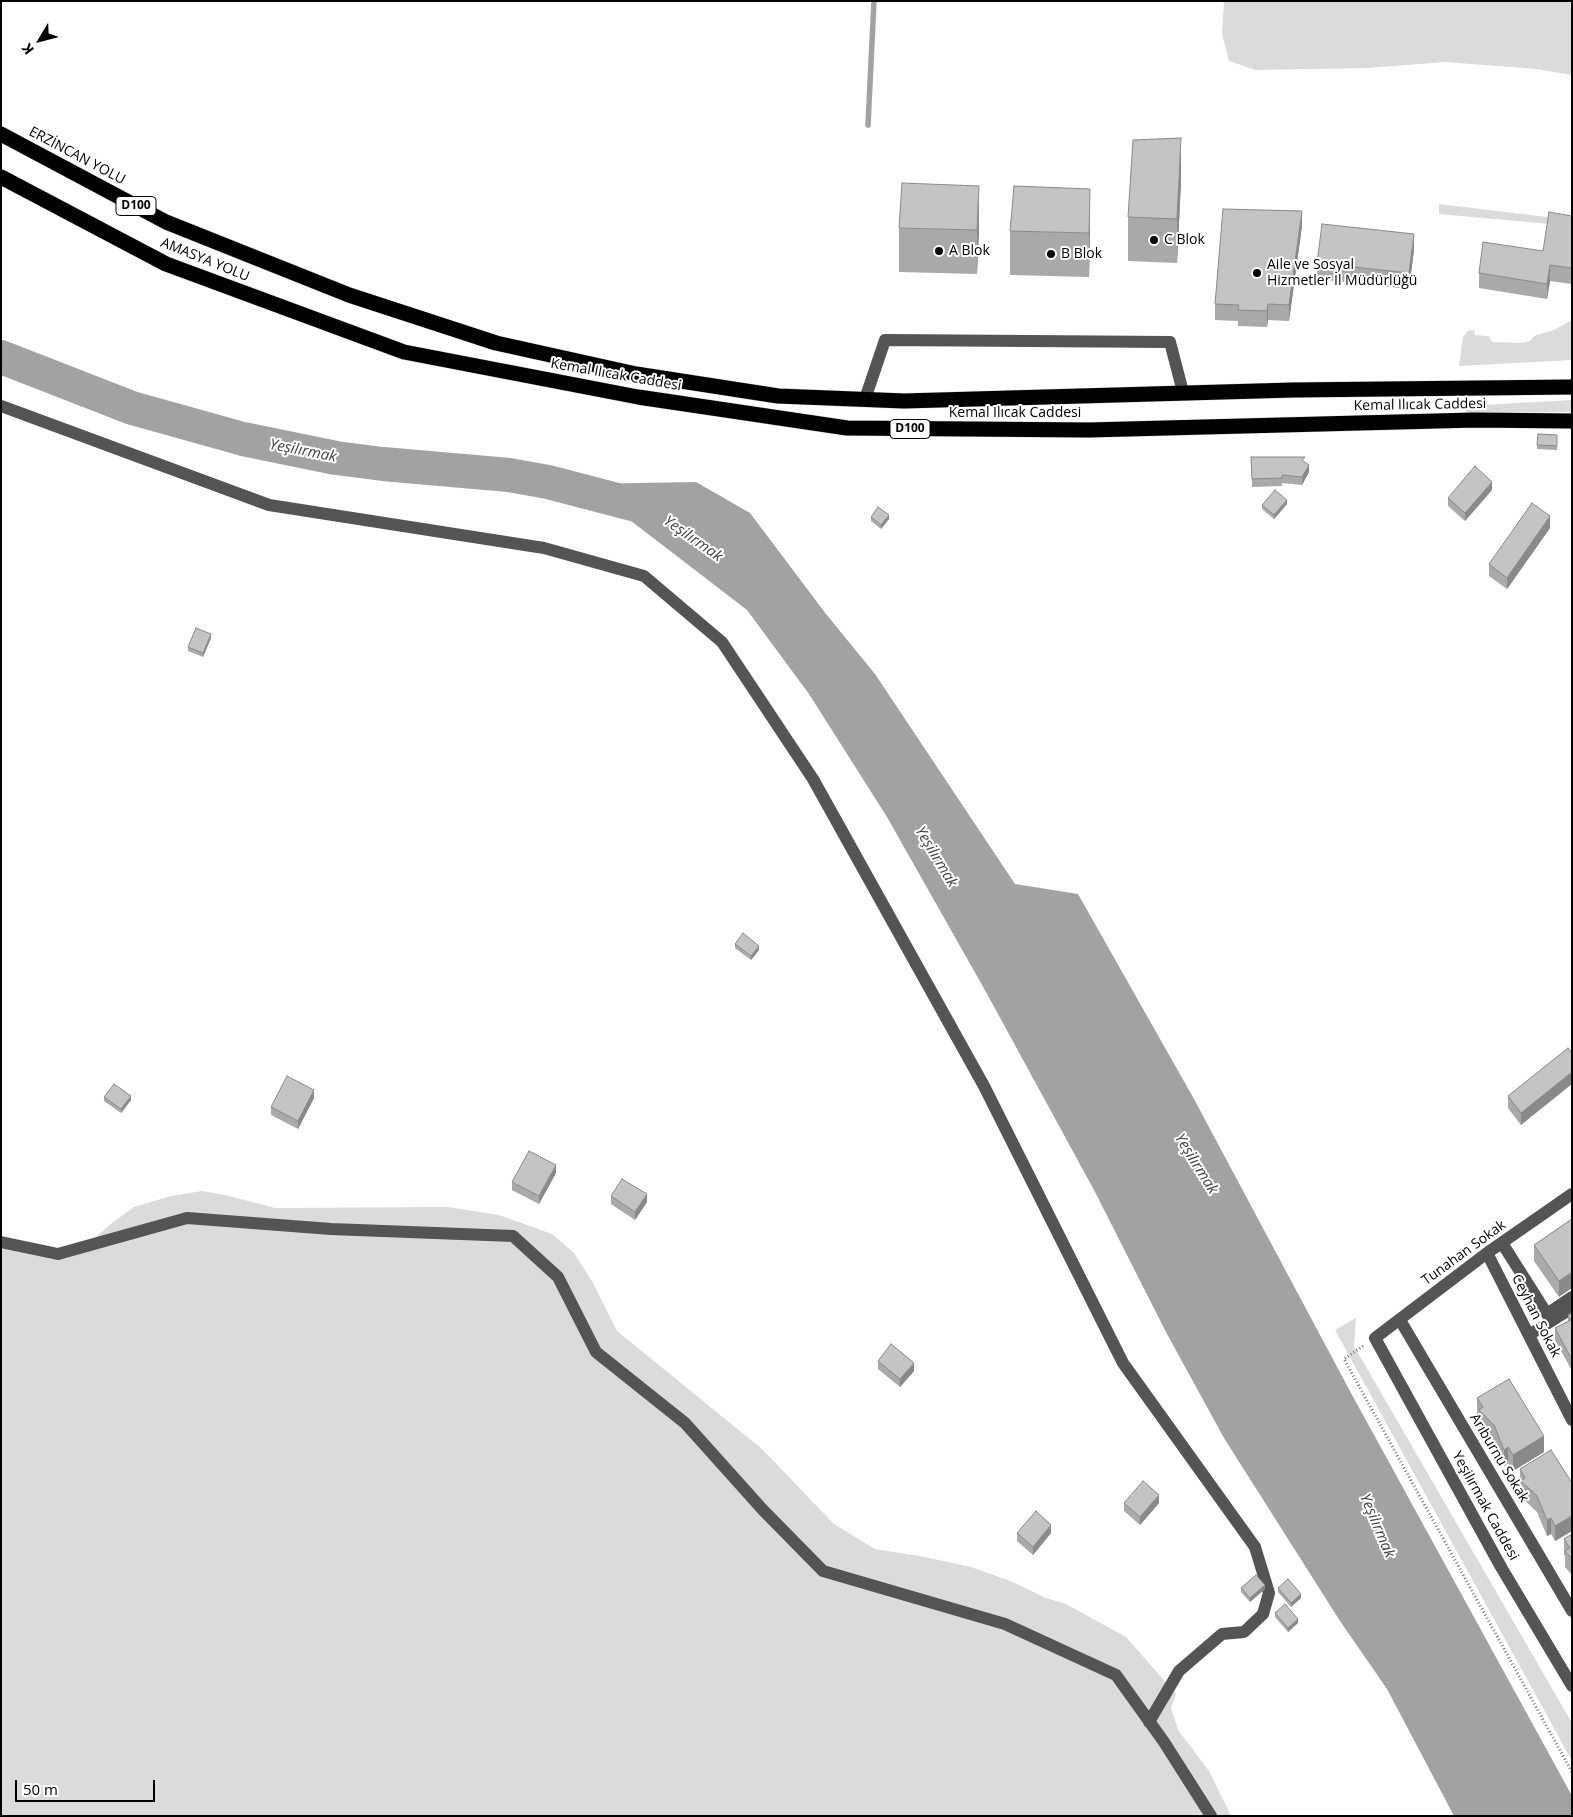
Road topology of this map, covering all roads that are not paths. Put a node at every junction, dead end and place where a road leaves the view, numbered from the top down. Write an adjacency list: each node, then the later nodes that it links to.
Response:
1 (1, 134): 3 (highway, ERZİNCAN YOLU / D100)
2 (1, 176): 4 (highway, AMASYA YOLU / D100)
3 (276, 266): 7 (highway, Kemal Ilıcak Caddesi / D100)
4 (264, 301): 9 (highway, Kemal Ilıcak Caddesi / D100)
5 (1572, 387): 6 (highway, Kemal Ilıcak Caddesi / D100)
6 (1183, 392): 7 (highway, Kemal Ilıcak Caddesi / D100); 7 (street)
7 (865, 399)
8 (1, 406): 22 (street)
9 (1572, 421)
10 (1572, 1194): 12 (street, Tunahan Sokak)
11 (1, 1242): 22 (street)
12 (1502, 1243): 13 (street, Tunahan Sokak); 14 (street)
13 (1487, 1253): 16 (street, Tunahan Sokak); 17 (street, Ceyhan Sokak)
14 (1572, 1297)
15 (1572, 1308): 17 (street)
16 (1400, 1320): 18 (street, Tunahan Sokak); 20 (street, Arıburnu Sokak)
17 (1528, 1335): 19 (street, Ceyhan Sokak)
18 (1375, 1338): 21 (street, Yeşilırmak Caddesi)
19 (1572, 1420)
20 (1572, 1611)
21 (1570, 1680)
22 (1149, 1722): 23 (street)
23 (1211, 1816)

